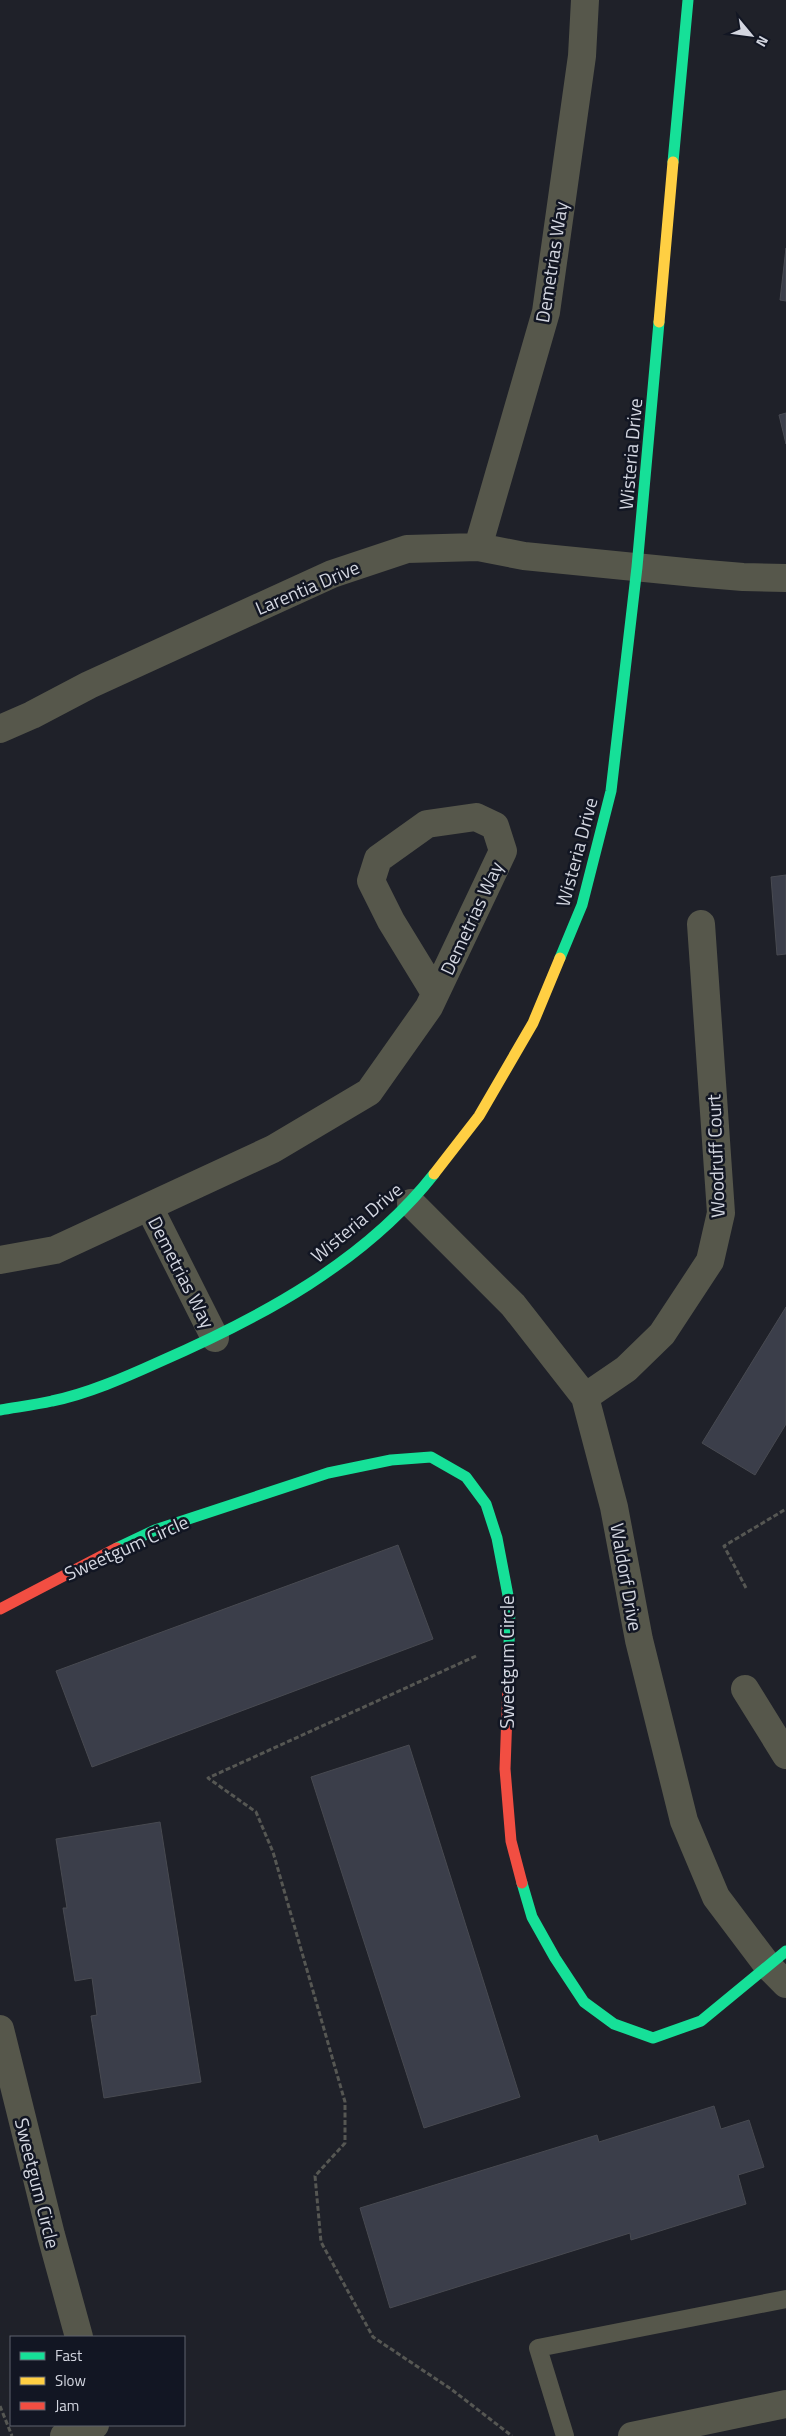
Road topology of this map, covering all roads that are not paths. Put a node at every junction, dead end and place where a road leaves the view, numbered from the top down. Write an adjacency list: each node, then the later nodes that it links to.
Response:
1 (585, 0): 3 (street, Demetrias Way)
2 (688, 0): 4 (street, Wisteria Drive)
3 (478, 547): 4 (street, Larentia Drive); 6 (street, Larentia Drive)
4 (637, 567): 5 (street, Larentia Drive); 9 (street, Wisteria Drive)
5 (786, 578)
6 (0, 729)
7 (701, 924): 13 (street, Woodruff Court)
8 (434, 994): 8 (street, Demetrias Way); 10 (street, Demetrias Way)
9 (410, 1203): 12 (street, Wisteria Drive); 13 (street, Waldorf Drive)
10 (149, 1206): 11 (street, Demetrias Way); 12 (street, Demetrias Way)
11 (0, 1260)
12 (216, 1338): 14 (street, Wisteria Drive)
13 (586, 1397): 18 (street, Waldorf Drive)
14 (0, 1410)
15 (0, 1609): 18 (street, Sweetgum Circle)
16 (745, 1689): 17 (street)
17 (786, 1755)
18 (780, 1967)
19 (0, 2029): 21 (street, Sweetgum Circle)
20 (786, 2298): 25 (lane)
21 (79, 2336)
22 (786, 2404): 26 (street)
23 (92, 2426): 24 (street)
24 (64, 2436)
25 (565, 2436)
26 (632, 2436)

